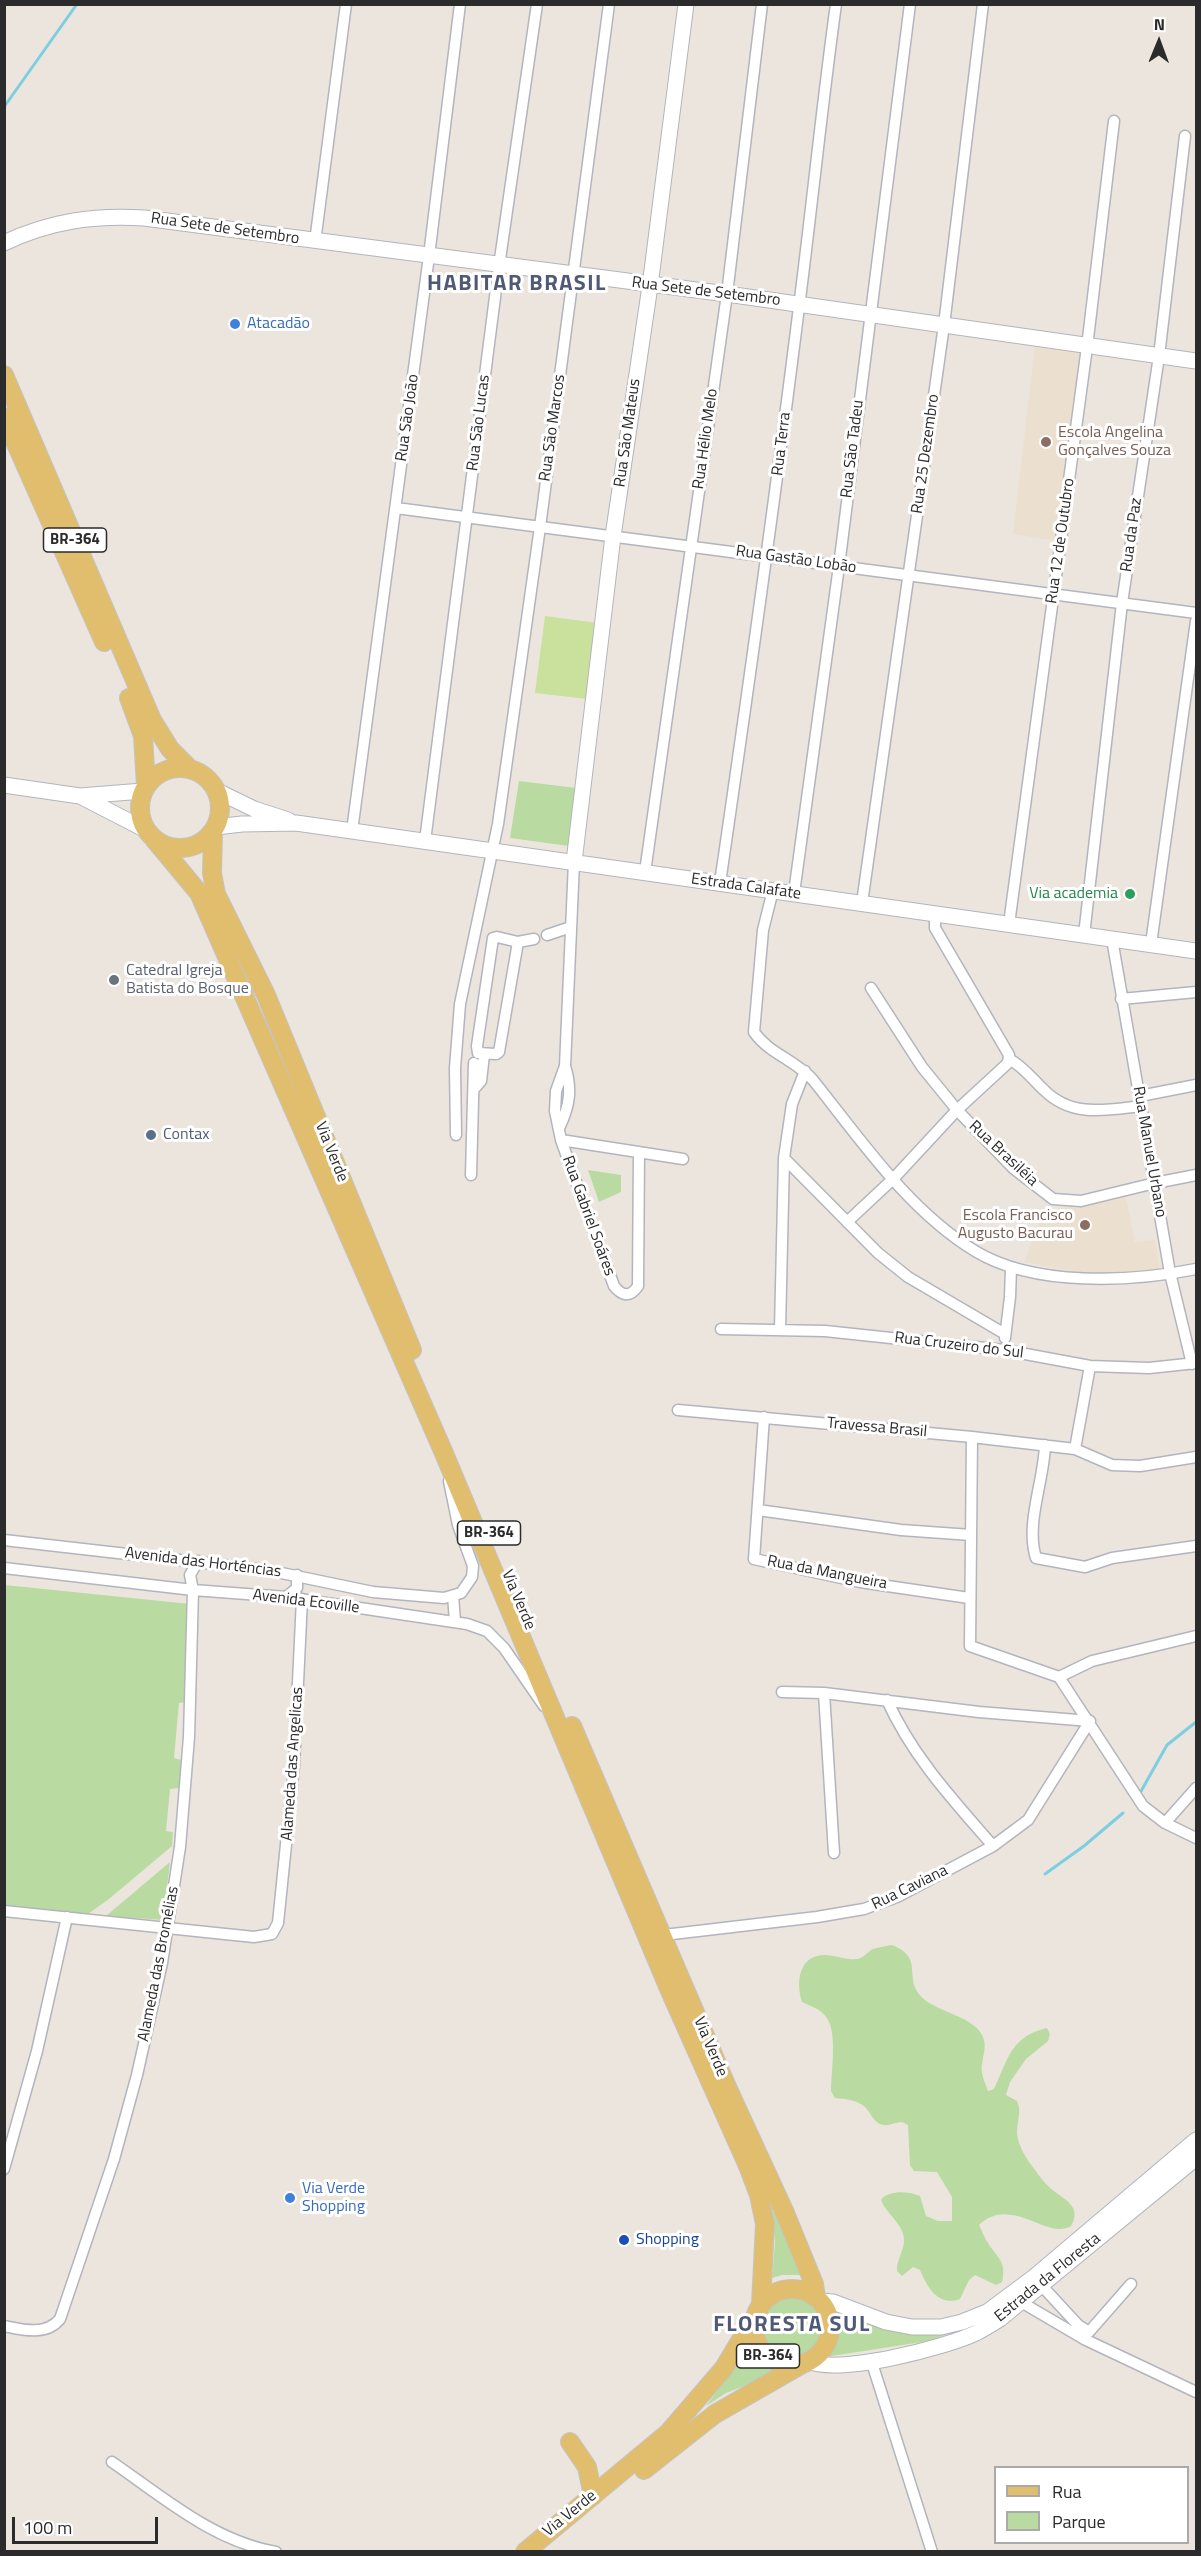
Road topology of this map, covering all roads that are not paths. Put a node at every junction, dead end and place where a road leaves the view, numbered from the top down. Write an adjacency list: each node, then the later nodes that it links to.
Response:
1 (346, 4): 12 (street)
2 (460, 4): 14 (street, Rua São João)
3 (537, 4): 15 (street, Rua São Lucas)
4 (609, 4): 16 (street, Rua São Marcos)
5 (686, 4): 17 (street, Rua São Mateus)
6 (762, 4): 18 (street, Rua Hélio Melo)
7 (836, 4): 19 (street, Rua Terra)
8 (910, 4): 20 (street, Rua São Tadeu)
9 (983, 4): 21 (street, Rua 25 Dezembro)
10 (1114, 121): 22 (street, Rua 12 de Outubro)
11 (1185, 136): 23 (street, Rua da Paz)
12 (315, 242): 13 (street, Rua Sete de Setembro); 14 (street, Rua Sete de Setembro)
13 (4, 243)
14 (429, 256): 15 (street, Rua Sete de Setembro); 27 (street, Rua São João)
15 (500, 266): 16 (street, Rua Sete de Setembro); 28 (street, Rua São Lucas)
16 (574, 274): 17 (street, Rua Sete de Setembro); 29 (street, Rua São Marcos)
17 (650, 285): 18 (street, Rua Sete de Setembro); 30 (street, Rua São Mateus)
18 (727, 294): 19 (street, Rua Sete de Setembro); 31 (street, Rua Hélio Melo)
19 (800, 304): 20 (street, Rua Sete de Setembro); 32 (street, Rua Terra)
20 (870, 314): 21 (street, Rua Sete de Setembro); 33 (street, Rua São Tadeu)
21 (944, 325): 22 (street, Rua Sete de Setembro); 34 (street, Rua 25 Dezembro)
22 (1088, 347): 23 (street, Rua Sete de Setembro); 35 (street, Rua 12 de Outubro)
23 (1159, 356): 24 (street, Rua Sete de Setembro); 36 (street, Rua da Paz)
24 (1197, 361)
25 (4, 375): 39 (main road, BR-364)
26 (4, 417): 39 (main road, BR-364)
27 (396, 508): 28 (street, Rua Gastão Lobão); 47 (street, Rua São João)
28 (467, 517): 29 (street, Rua Gastão Lobão); 49 (street, Rua São Lucas)
29 (540, 527): 30 (street, Rua Gastão Lobão); 50 (street, Rua São Marcos)
30 (614, 536): 31 (street, Rua Gastão Lobão); 51 (street, Rua São Mateus)
31 (690, 546): 32 (street, Rua Gastão Lobão); 52 (street, Rua Hélio Melo)
32 (767, 556): 33 (street, Rua Gastão Lobão); 53 (street, Rua Terra)
33 (839, 566): 34 (street, Rua Gastão Lobão); 55 (street, Rua São Tadeu)
34 (910, 575): 35 (street, Rua Gastão Lobão); 56 (street, Rua 25 Dezembro)
35 (1053, 594): 36 (street, Rua Gastão Lobão); 58 (street, Rua 12 de Outubro)
36 (1122, 603): 37 (street, Rua Gastão Lobão); 61 (street, Rua da Paz)
37 (1197, 613)
38 (1197, 621): 65 (street)
39 (140, 709): 40 (main road, BR-364); 42 (main road, BR-364)
40 (189, 768): 42 (main road); 43 (main road, BR-364)
41 (4, 785): 44 (street)
42 (144, 789): 44 (street); 48 (main road, BR-364)
43 (217, 791): 45 (street, Estrada Calafate); 46 (main road, BR-364)
44 (80, 796): 48 (street)
45 (296, 823): 46 (street, Estrada Calafate); 47 (street, Estrada Calafate)
46 (214, 829): 48 (main road); 134 (main road, Via Verde / BR-364)
47 (352, 831): 49 (street, Estrada Calafate)
48 (150, 835): 102 (main road, Via Verde / BR-364)
49 (425, 841): 50 (street, Estrada Calafate)
50 (493, 851): 51 (street, Estrada Calafate); 78 (street)
51 (574, 862): 52 (street, Estrada Calafate); 59 (street, Rua Gabriel Soáres)
52 (645, 872): 53 (street, Estrada Calafate)
53 (720, 883): 54 (street, Estrada Calafate)
54 (773, 890): 55 (street, Estrada Calafate); 73 (street)
55 (794, 893): 56 (street, Estrada Calafate)
56 (862, 903): 57 (street, Estrada Calafate)
57 (935, 914): 58 (street, Estrada Calafate); 71 (street)
58 (1009, 924): 61 (street, Estrada Calafate)
59 (571, 927): 60 (street); 79 (street, Rua Gabriel Soáres)
60 (547, 934)
61 (1084, 934): 63 (street, Estrada Calafate)
62 (534, 939): 64 (street)
63 (1112, 939): 65 (street, Estrada Calafate); 69 (street, Rua Manuel Urbano)
64 (518, 942): 70 (street); 70 (street)
65 (1151, 944): 66 (street, Estrada Calafate)
66 (1197, 951)
67 (871, 988): 77 (street, Rua Brasiléia)
68 (1197, 992): 69 (street)
69 (1121, 999): 76 (street, Rua Manuel Urbano)
70 (484, 1055): 75 (street)
71 (1009, 1059): 76 (street); 77 (street)
72 (474, 1063): 75 (street)
73 (805, 1071): 81 (street); 85 (street)
74 (1197, 1085): 76 (street)
75 (474, 1089): 83 (street)
76 (1141, 1100): 86 (street, Rua Manuel Urbano)
77 (957, 1110): 85 (street); 86 (street, Rua Brasiléia)
78 (456, 1135)
79 (561, 1140): 80 (street); 80 (street, Rua Gabriel Soáres)
80 (639, 1152): 82 (street)
81 (784, 1158): 87 (street); 92 (street)
82 (683, 1159)
83 (471, 1175)
84 (1197, 1175): 86 (street, Rua Brasiléia)
85 (893, 1179): 87 (street); 88 (street)
86 (1155, 1183): 90 (street, Rua Manuel Urbano)
87 (847, 1222): 93 (street)
88 (1011, 1268): 90 (street); 93 (street)
89 (1197, 1269): 90 (street)
90 (1170, 1273): 95 (street, Rua Manuel Urbano)
91 (721, 1329): 92 (street, Rua Cruzeiro do Sul)
92 (780, 1329): 94 (street, Rua Cruzeiro do Sul)
93 (1005, 1334): 94 (street)
94 (1004, 1350): 96 (street, Rua Cruzeiro do Sul)
95 (1194, 1363): 96 (street, Rua Cruzeiro do Sul)
96 (1090, 1366): 101 (street)
97 (678, 1410): 98 (street, Travessa Brasil)
98 (764, 1417): 99 (street, Travessa Brasil); 104 (street, Rua da Mangueira)
99 (972, 1437): 100 (street, Travessa Brasil); 105 (street)
100 (1045, 1445): 101 (street, Travessa Brasil); 107 (street)
101 (1075, 1449): 103 (street, Travessa Brasil)
102 (443, 1451): 113 (street, Via Verde); 125 (main road, Via Verde / BR-364)
103 (1197, 1457)
104 (758, 1510): 105 (street); 115 (street, Rua da Mangueira)
105 (971, 1535): 115 (street)
106 (4, 1540): 108 (street, Avenida das Horténcias)
107 (1197, 1546)
108 (198, 1561): 110 (street, Avenida das Horténcias); 111 (street, Alameda das Bromélias)
109 (4, 1568): 111 (street, Avenida Ecoville)
110 (297, 1575): 112 (street, Avenida das Horténcias); 114 (street)
111 (193, 1590): 114 (street, Avenida Ecoville); 133 (street, Alameda das Bromélias)
112 (399, 1594): 113 (street, Avenida das Horténcias); 117 (street)
113 (453, 1596): 118 (street)
114 (286, 1597): 116 (street, Avenida Ecoville)
115 (969, 1598): 120 (street)
116 (302, 1599): 117 (street, Avenida Ecoville); 133 (street, Alameda das Angelicas)
117 (398, 1614): 118 (street, Avenida Ecoville)
118 (456, 1621): 125 (street, Avenida Ecoville)
119 (1197, 1636): 120 (street)
120 (1059, 1677): 124 (street)
121 (782, 1692): 122 (street)
122 (824, 1694): 123 (street); 130 (street)
123 (887, 1700): 124 (street); 129 (street)
124 (1090, 1721): 127 (street); 129 (street, Rua Caviana)
125 (559, 1726): 142 (main road, Via Verde / BR-364)
126 (1197, 1788): 127 (street)
127 (1165, 1823): 128 (street)
128 (1197, 1838)
129 (993, 1846): 134 (street, Rua Caviana)
130 (834, 1853)
131 (4, 1911): 132 (street)
132 (67, 1917): 133 (street); 137 (street)
133 (168, 1928): 143 (street, Alameda das Bromélias)
134 (664, 1935): 140 (main road, Via Verde / BR-364)
135 (1197, 2140): 140 (street, Estrada da Floresta)
136 (1196, 2160): 139 (street, Estrada da Floresta)
137 (4, 2169)
138 (1131, 2284): 144 (street)
139 (1042, 2286): 141 (street, Estrada da Floresta); 144 (street)
140 (818, 2299): 142 (main road, BR-364); 146 (main road, BR-364)
141 (1022, 2302): 144 (street); 145 (street, Estrada da Floresta)
142 (758, 2310): 146 (main road, BR-364); 150 (main road, Via Verde / BR-364)
143 (4, 2326)
144 (1086, 2335): 147 (street)
145 (872, 2360): 146 (street, Estrada da Floresta); 154 (street)
146 (806, 2362): 153 (main road, Via Verde / BR-364)
147 (1197, 2392)
148 (570, 2442): 150 (main road)
149 (112, 2462): 151 (street)
150 (593, 2496): 152 (main road, Via Verde / BR-364)
151 (276, 2552)
152 (525, 2552)
153 (544, 2552)
154 (932, 2552)

